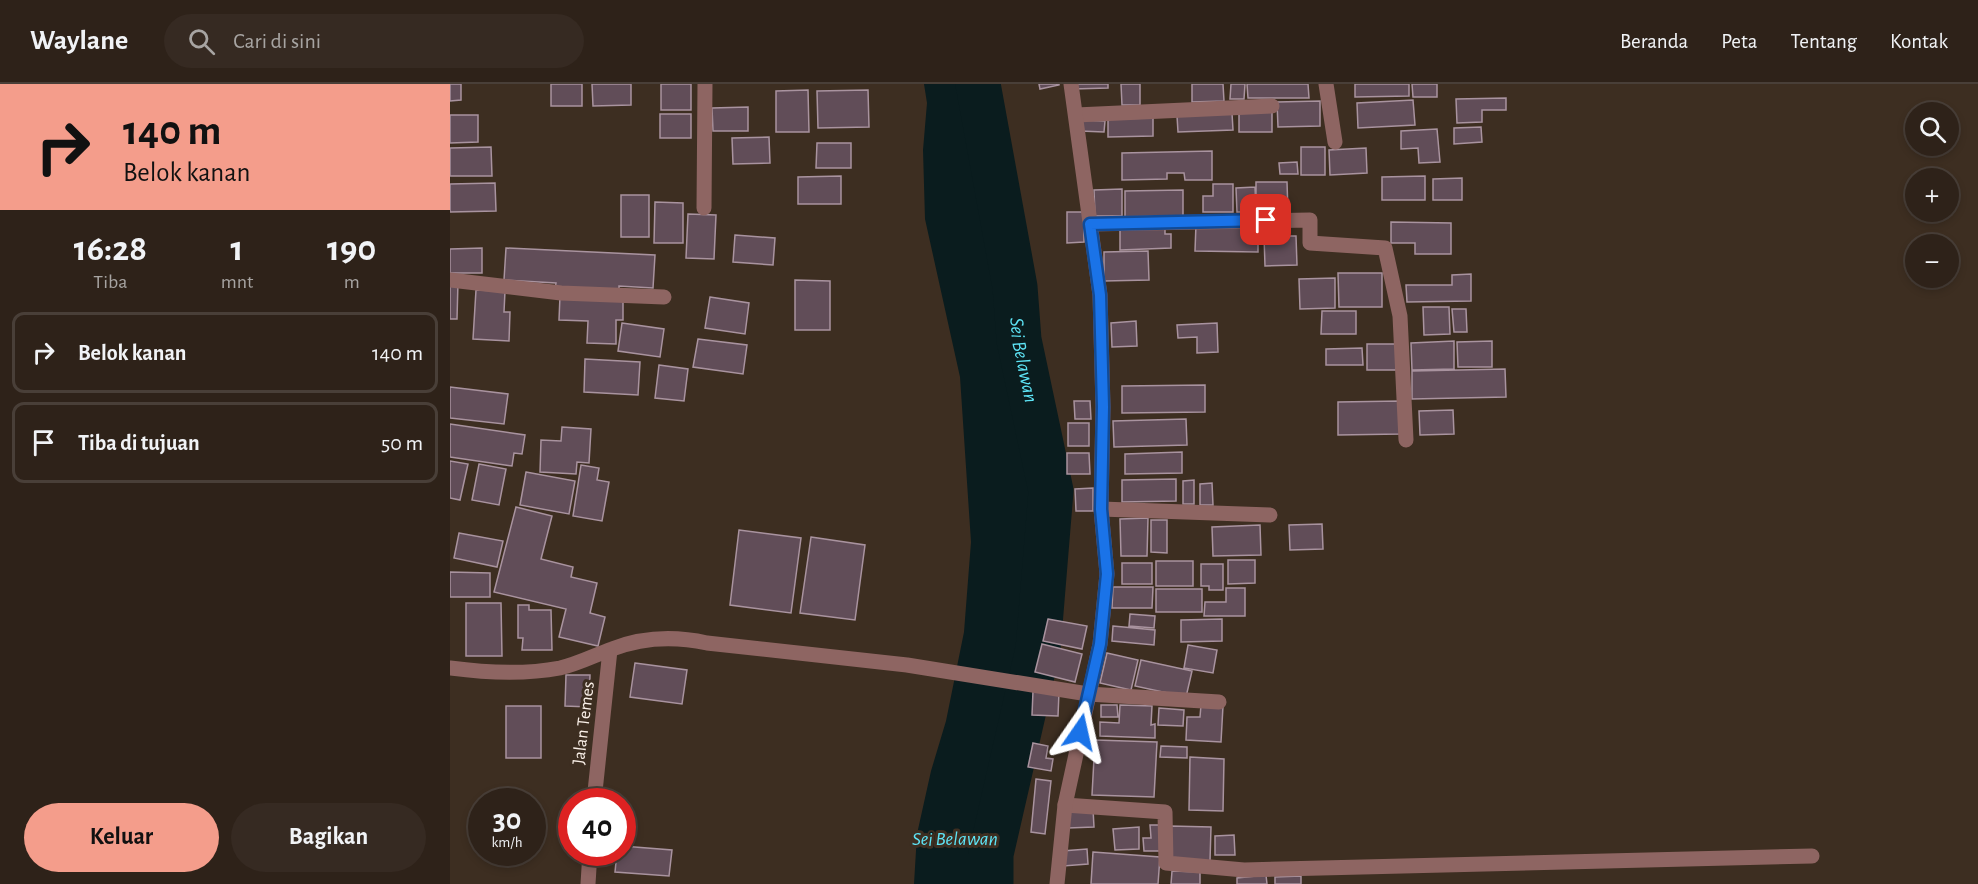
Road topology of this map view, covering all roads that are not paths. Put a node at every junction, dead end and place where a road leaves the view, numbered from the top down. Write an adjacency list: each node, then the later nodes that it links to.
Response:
1 (705, 84): 7 (street)
2 (1071, 84): 5 (street)
3 (1326, 84): 6 (street)
4 (1272, 106): 5 (street)
5 (1076, 115): 8 (street)
6 (1335, 142)
7 (704, 208)
8 (1090, 224): 11 (street); 12 (street)
9 (450, 280): 10 (street)
10 (664, 297)
11 (1407, 440)
12 (1101, 509): 13 (street); 16 (street)
13 (1270, 516)
14 (610, 650): 15 (street); 16 (street); 18 (street, Jalan Temes)
15 (450, 668)
16 (1088, 694): 17 (street); 19 (street)
17 (1219, 702)
18 (595, 788)
19 (1065, 805): 20 (street); 23 (street)
20 (1812, 856)
21 (589, 866): 22 (street)
22 (588, 884)
23 (1057, 884)

